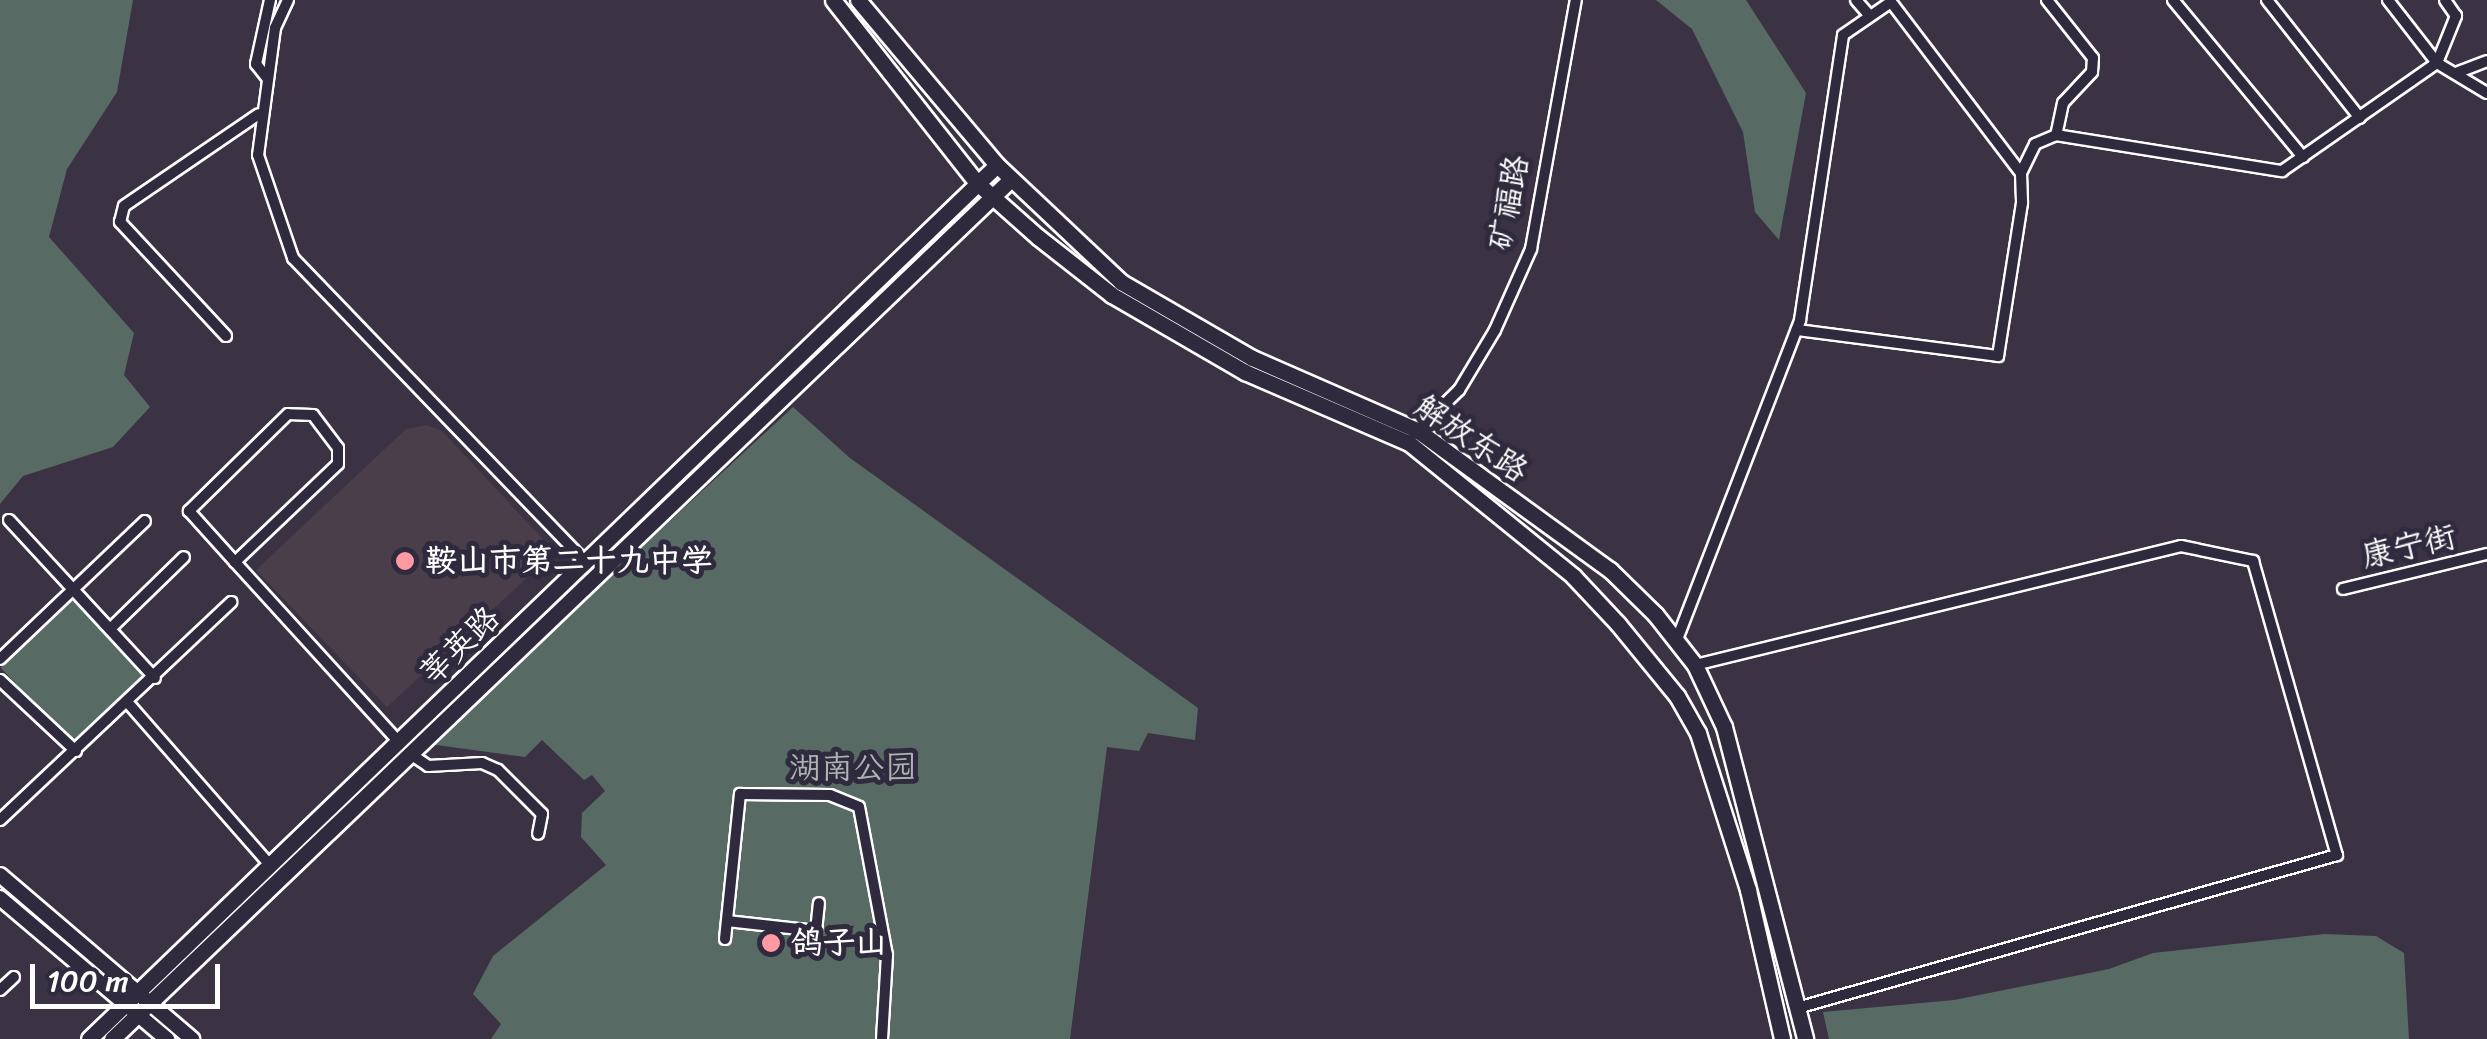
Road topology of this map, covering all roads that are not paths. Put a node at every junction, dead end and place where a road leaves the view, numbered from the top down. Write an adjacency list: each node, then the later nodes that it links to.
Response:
1 (270, 0): 17 (street)
2 (288, 0): 17 (street)
3 (833, 0): 26 (main road, 解放东路)
4 (858, 0): 23 (main road, 解放东路)
5 (1576, 0): 30 (street, 矿福路)
6 (1856, 0): 13 (street)
7 (2046, 0): 21 (street)
8 (2173, 0): 22 (street)
9 (2267, 0): 20 (street)
10 (2388, 0): 15 (street)
11 (2444, 0): 15 (street)
12 (1892, 1): 13 (street); 24 (street)
13 (1870, 16): 28 (street)
14 (2487, 61): 16 (street)
15 (2437, 64): 16 (street); 20 (street)
16 (2456, 72): 18 (street)
17 (267, 78): 19 (street)
18 (2487, 93)
19 (260, 113): 29 (street); 36 (street)
20 (2360, 118): 22 (street)
21 (2056, 134): 22 (street); 24 (street)
22 (2303, 157)
23 (996, 165): 25 (main road, 解放东路); 26 (main road, 莘英路)
24 (2021, 173): 28 (street)
25 (1011, 180): 27 (main road, 莘英路); 30 (main road, 解放东路)
26 (976, 182): 27 (main road, 解放东路); 36 (main road, 莘英路)
27 (991, 194): 30 (main road, 解放东路); 47 (main road, 莘英路)
28 (1797, 330): 41 (street)
29 (226, 336)
30 (1413, 437): 41 (main road, 解放东路); 67 (main road, 解放东路)
31 (8, 520): 38 (street)
32 (145, 521): 38 (street)
33 (2487, 554): 37 (street, 康宁街)
34 (184, 557): 40 (street)
35 (235, 562): 35 (street); 47 (street)
36 (587, 564): 47 (main road, 莘英路)
37 (2343, 589)
38 (73, 590): 40 (street); 42 (street)
39 (231, 602): 44 (street)
40 (110, 629): 44 (street)
41 (1676, 642): 43 (main road, 解放东路)
42 (0, 659)
43 (1694, 665): 61 (main road, 解放东路); 61 (street)
44 (155, 678): 46 (street)
45 (0, 680): 48 (street)
46 (129, 704): 48 (street); 51 (street)
47 (404, 748): 50 (street); 51 (main road, 莘英路); 59 (main road, 莘英路)
48 (76, 751): 49 (street)
49 (0, 820)
50 (538, 834)
51 (270, 864): 59 (main road, 莘英路)
52 (0, 875): 59 (main road)
53 (0, 898): 60 (main road)
54 (819, 903): 55 (street)
55 (727, 921): 56 (street); 66 (street)
56 (726, 940)
57 (14, 977): 58 (street)
58 (0, 990)
59 (144, 994): 60 (main road, 莘英路); 65 (main road)
60 (133, 1008): 62 (main road, 莘英路); 63 (main road, 莘英路); 64 (main road)
61 (1797, 1008): 68 (main road, 解放东路)
62 (89, 1039)
63 (112, 1039)
64 (166, 1039)
65 (192, 1039)
66 (882, 1039)
67 (1782, 1039)
68 (1805, 1039)

